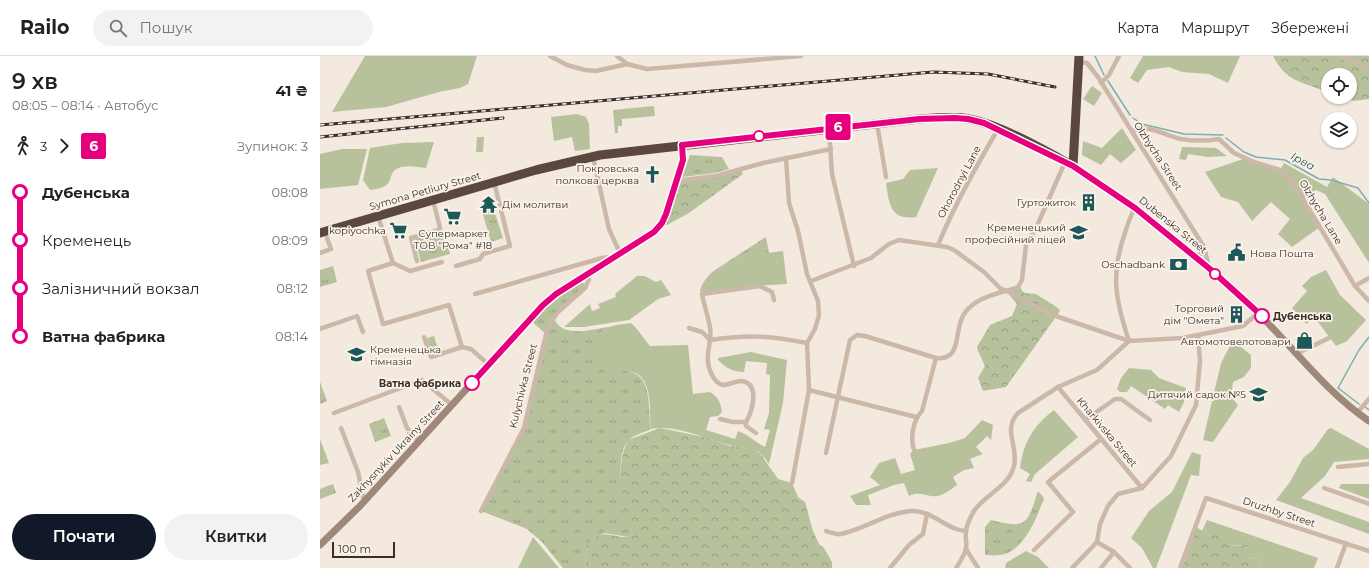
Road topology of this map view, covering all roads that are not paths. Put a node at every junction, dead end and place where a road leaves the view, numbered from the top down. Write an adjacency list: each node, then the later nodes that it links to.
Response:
1 (550, 56): 7 (street)
2 (617, 56): 7 (street)
3 (801, 56): 7 (street)
4 (1119, 56): 9 (street)
5 (1340, 56): 8 (street)
6 (1079, 59): 9 (street, Olzhycha Street); 18 (highway)
7 (627, 64)
8 (1369, 69)
9 (1101, 83): 13 (street, Olzhycha Street)
10 (877, 123): 11 (highway, Dubenska Street); 12 (highway, Dubenska Street); 19 (street)
11 (829, 128): 14 (highway, Dubenska Street); 15 (street)
12 (998, 129): 18 (highway, Dubenska Street); 26 (street, Ohorodnyi Lane)
13 (1132, 131): 27 (street, Olzhycha Street); 41 (street, Olzhycha Lane)
14 (682, 145): 16 (highway, Dubenska Street); 20 (street, Zakhysnykiv Ukrainy Street)
15 (830, 149): 17 (street); 36 (street)
16 (593, 157): 21 (highway, Symona Petliury Street); 29 (street)
17 (786, 158): 20 (street); 40 (street)
18 (1069, 164): 23 (street, Dubenska Street); 42 (street)
19 (886, 177)
20 (675, 181): 29 (street, Zakhysnykiv Ukrainy Street)
21 (494, 182): 22 (highway, Symona Petliury Street); 35 (street)
22 (434, 202): 24 (highway, Symona Petliury Street); 32 (street)
23 (1135, 208): 30 (street, Dubenska Street); 54 (street)
24 (378, 216): 25 (highway, Symona Petliury Street); 34 (street)
25 (324, 235): 28 (street)
26 (938, 245): 36 (street); 42 (street)
27 (1204, 247): 30 (street); 37 (street, Olzhycha Street)
28 (320, 252)
29 (624, 252): 31 (street, Zakhysnykiv Ukrainy Street)
30 (1192, 255): 37 (street, Dubenska Street)
31 (614, 258): 38 (street, Zakhysnykiv Ukrainy Street); 43 (street)
32 (417, 261)
33 (442, 262): 34 (street)
34 (393, 263): 56 (street)
35 (456, 266)
36 (854, 266): 40 (street)
37 (1210, 269): 46 (street, Dubenska Street)
38 (588, 274): 59 (street, Zakhysnykiv Ukrainy Street); 87 (street, Kulychivka Street)
39 (1369, 278): 41 (street)
40 (811, 281): 55 (street)
41 (1355, 286): 45 (street, Olzhycha Lane)
42 (1008, 290): 54 (street); 58 (street)
43 (475, 294)
44 (774, 300): 53 (street)
45 (1369, 301)
46 (1258, 313): 50 (street); 57 (street, Dubenska Street)
47 (689, 328): 53 (street)
48 (320, 329): 49 (street)
49 (363, 332)
50 (1198, 336): 54 (street); 83 (street)
51 (424, 337): 56 (street)
52 (1329, 338): 57 (street)
53 (710, 340): 55 (street); 73 (street)
54 (1129, 341): 60 (street)
55 (807, 343): 61 (street)
56 (462, 347): 59 (street)
57 (1296, 354): 67 (street, Dubenska Street)
58 (936, 358): 62 (street); 68 (street)
59 (489, 365): 64 (street, Zakhysnykiv Ukrainy Street)
60 (1058, 387): 70 (street, Kharkivska Street); 90 (street)
61 (809, 390): 62 (street); 82 (street)
62 (838, 397): 68 (street); 79 (street)
63 (1369, 399): 67 (street)
64 (452, 404): 66 (street); 77 (street, Zakhysnykiv Ukrainy Street)
65 (399, 407): 77 (street)
66 (334, 413)
67 (1357, 413): 72 (street, Dubenska Street)
68 (916, 417): 78 (street)
69 (720, 419): 73 (street)
70 (1085, 420): 71 (street); 76 (street, Kharkivska Street)
71 (1150, 420)
72 (1369, 421)
73 (746, 422): 75 (street)
74 (340, 428): 85 (street)
75 (756, 433)
76 (1101, 438): 83 (street, Kharkivska Street); 95 (street)
77 (419, 442): 85 (street, Zakhysnykiv Ukrainy Street)
78 (914, 450)
79 (826, 453)
80 (1369, 464): 81 (street)
81 (1338, 467)
82 (792, 483)
83 (1142, 488): 91 (street)
84 (1324, 488): 86 (street)
85 (364, 502): 93 (street, Zakhysnykiv Ukrainy Street)
86 (1369, 504)
87 (481, 511)
88 (927, 514): 89 (street); 90 (street); 98 (street)
89 (826, 531)
90 (966, 531): 94 (street)
91 (1097, 542): 97 (street); 101 (street)
92 (1346, 543): 96 (street, Druzhby Street); 104 (street, Druzhby Street); 105 (street)
93 (320, 545)
94 (966, 549): 99 (street); 100 (street)
95 (1034, 550)
96 (1369, 551)
97 (1114, 552): 102 (street); 103 (street)
98 (890, 568)
99 (956, 568)
100 (978, 568)
101 (1072, 568)
102 (1101, 568)
103 (1130, 568)
104 (1180, 568)
105 (1337, 568)

